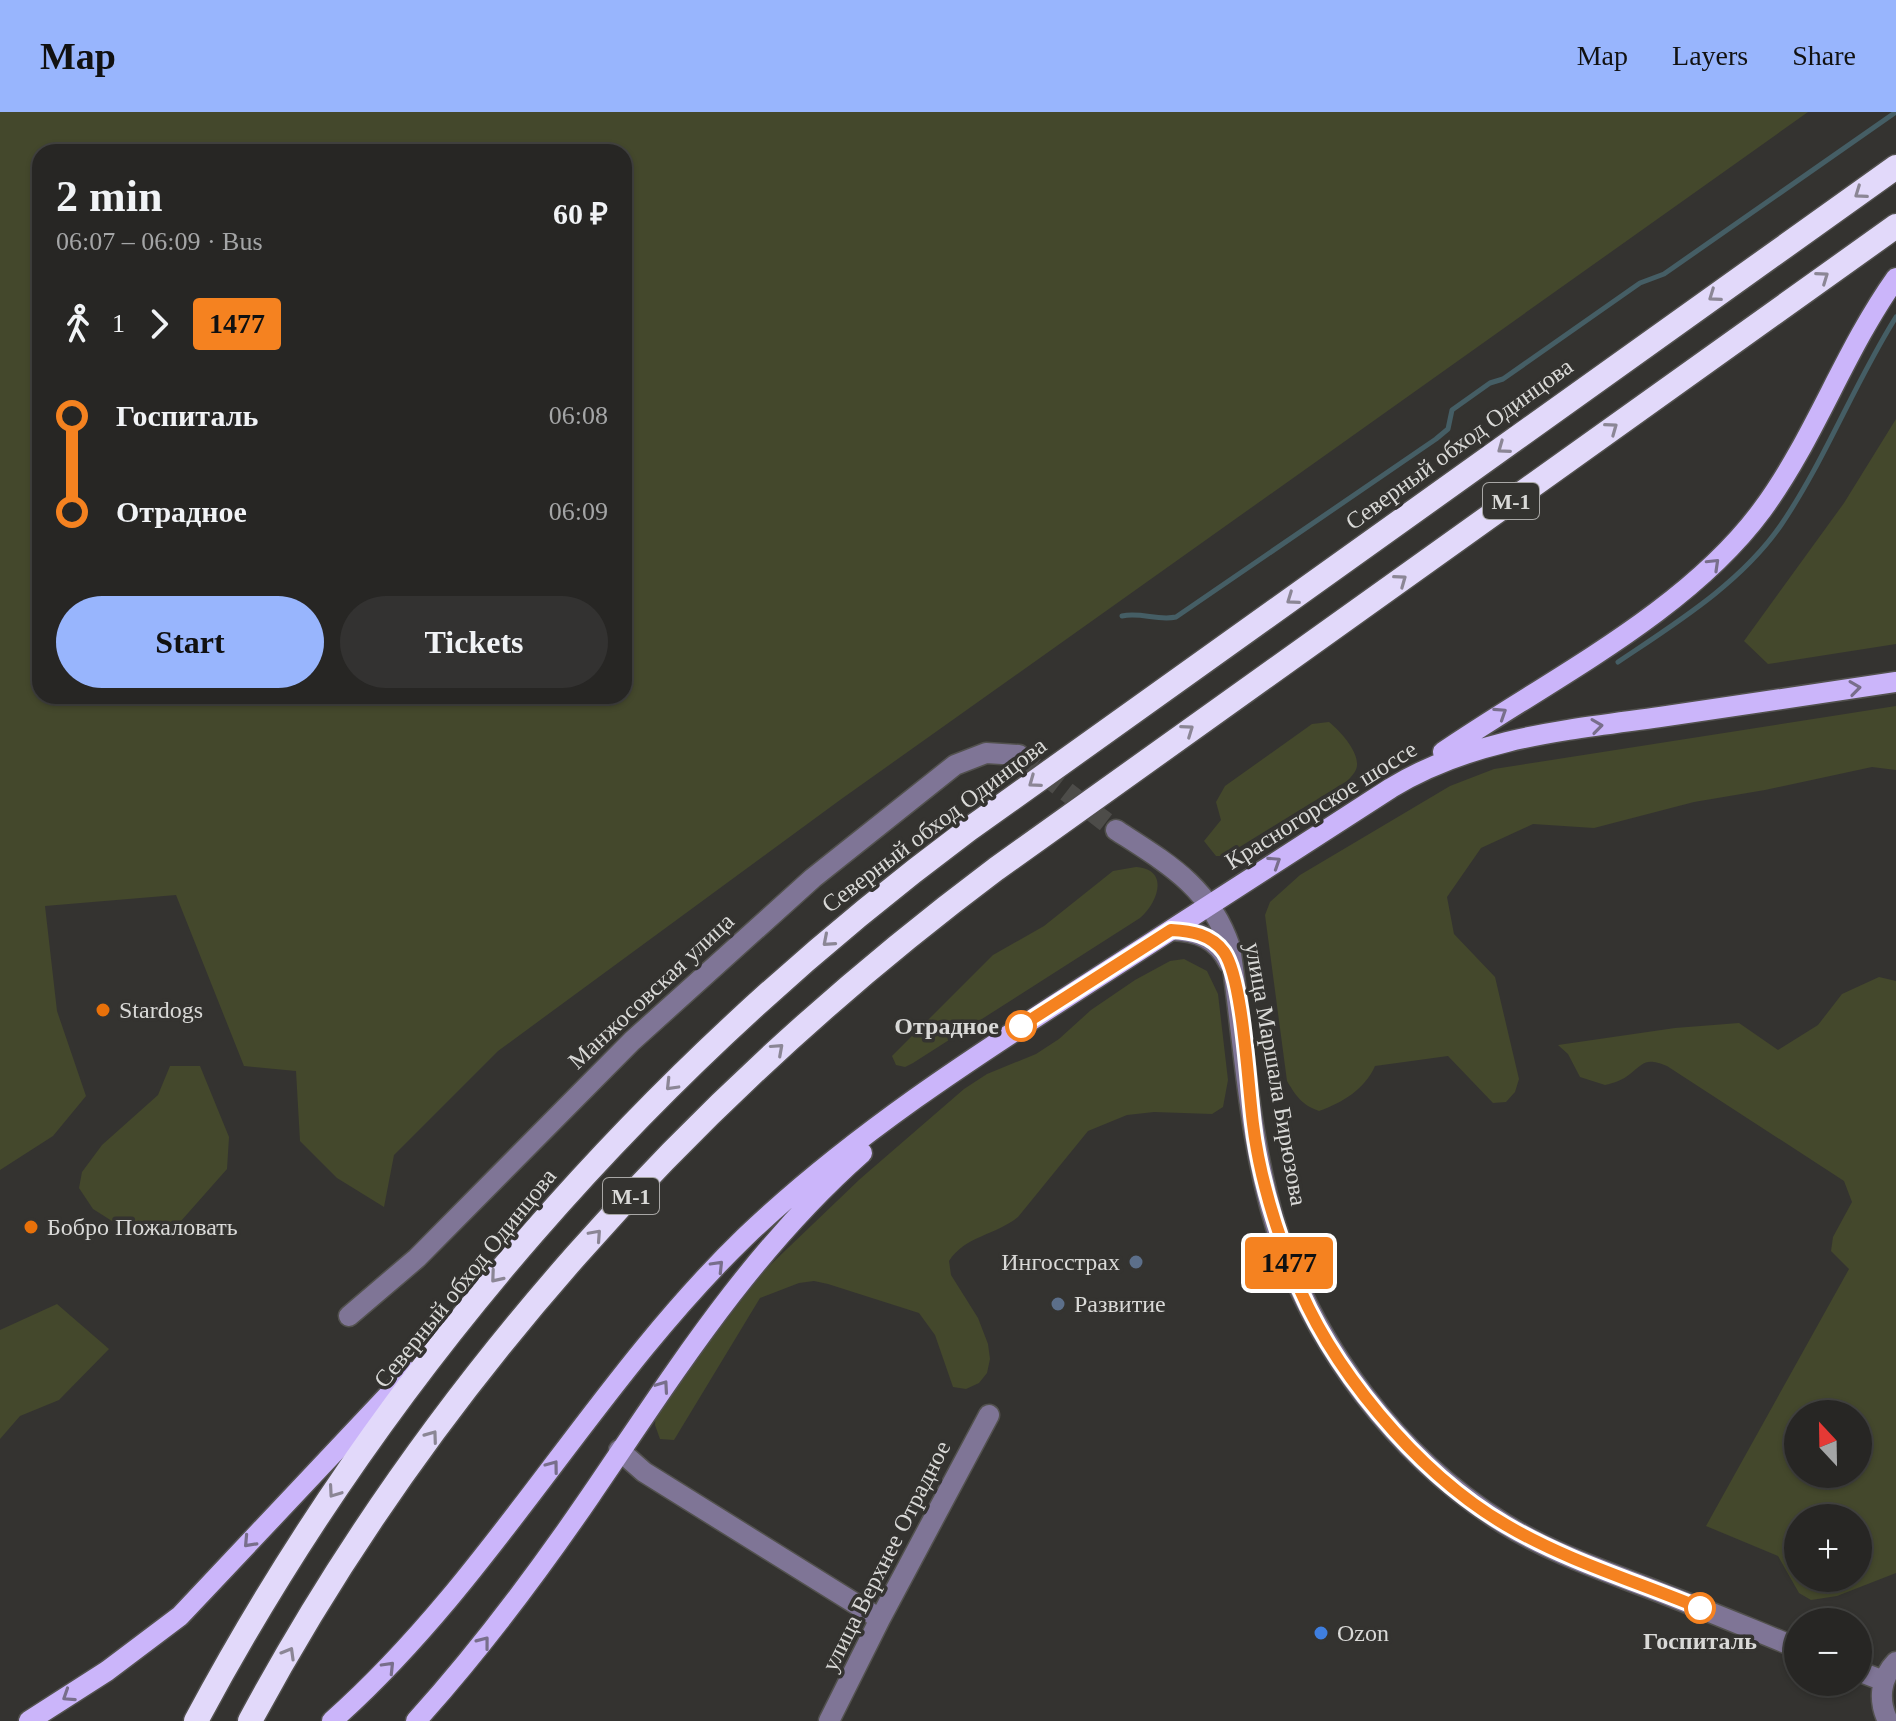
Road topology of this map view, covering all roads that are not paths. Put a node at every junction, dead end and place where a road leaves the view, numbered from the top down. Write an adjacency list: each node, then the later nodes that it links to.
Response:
1 (1896, 167): 13 (highway, Северный обход Одинцова / М-1, one-way to 13)
2 (1896, 226): 23 (highway, М-1, one-way to 2)
3 (1896, 278): 6 (main road, one-way to 3)
4 (1896, 682): 6 (main road, Красногорское шоссе, one-way to 4)
5 (1019, 755): 12 (street, Манжосовская улица)
6 (1391, 788): 8 (main road, Красногорское шоссе, one-way to 6)
7 (1116, 830): 8 (street)
8 (1210, 905): 9 (main road, Красногорское шоссе); 10 (street, улица Маршала Бирюзова)
9 (1171, 930): 10 (street); 11 (main road, Красногорское шоссе)
10 (1234, 978): 17 (street, улица Маршала Бирюзова)
11 (1002, 1039): 15 (main road, one-way to 11); 24 (main road, one-way to 11)
12 (349, 1316)
13 (463, 1317): 21 (main road, one-way to 21); 22 (highway, Северный обход Одинцова / М-1, one-way to 22)
14 (989, 1415): 16 (street, улица Верхнее Отрадное)
15 (619, 1450): 16 (street); 25 (main road, one-way to 15)
16 (880, 1619): 26 (street, улица Верхнее Отрадное)
17 (1784, 1642)
18 (1896, 1662): 20 (street)
19 (1872, 1676): 20 (street)
20 (1884, 1681): 27 (street)
21 (29, 1721)
22 (196, 1721)
23 (250, 1721)
24 (332, 1721)
25 (416, 1721)
26 (829, 1721)
27 (1888, 1721)

